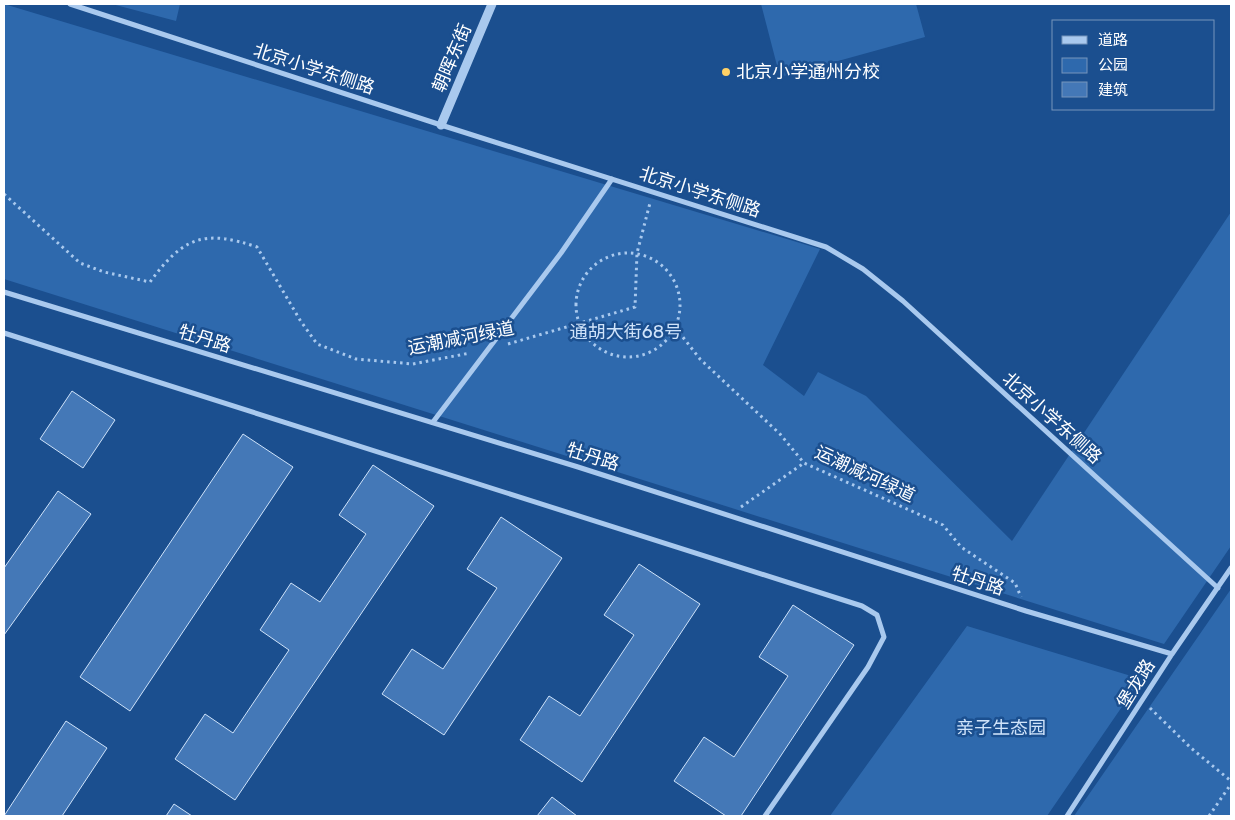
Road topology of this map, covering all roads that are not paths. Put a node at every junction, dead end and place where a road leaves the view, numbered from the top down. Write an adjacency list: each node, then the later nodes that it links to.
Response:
1 (70, 4): 3 (street, 北京小学东侧路)
2 (492, 4): 3 (street, 朝晖东街)
3 (441, 125): 4 (street, 北京小学东侧路)
4 (612, 179): 7 (street); 9 (street, 北京小学东侧路)
5 (4, 292): 7 (street, 牡丹路)
6 (4, 333): 11 (street)
7 (433, 422): 10 (street, 牡丹路)
8 (1231, 568): 9 (street, 堡龙路)
9 (1218, 588): 10 (street, 堡龙路)
10 (1172, 654): 12 (street, 堡龙路)
11 (765, 816)
12 (1067, 816)

